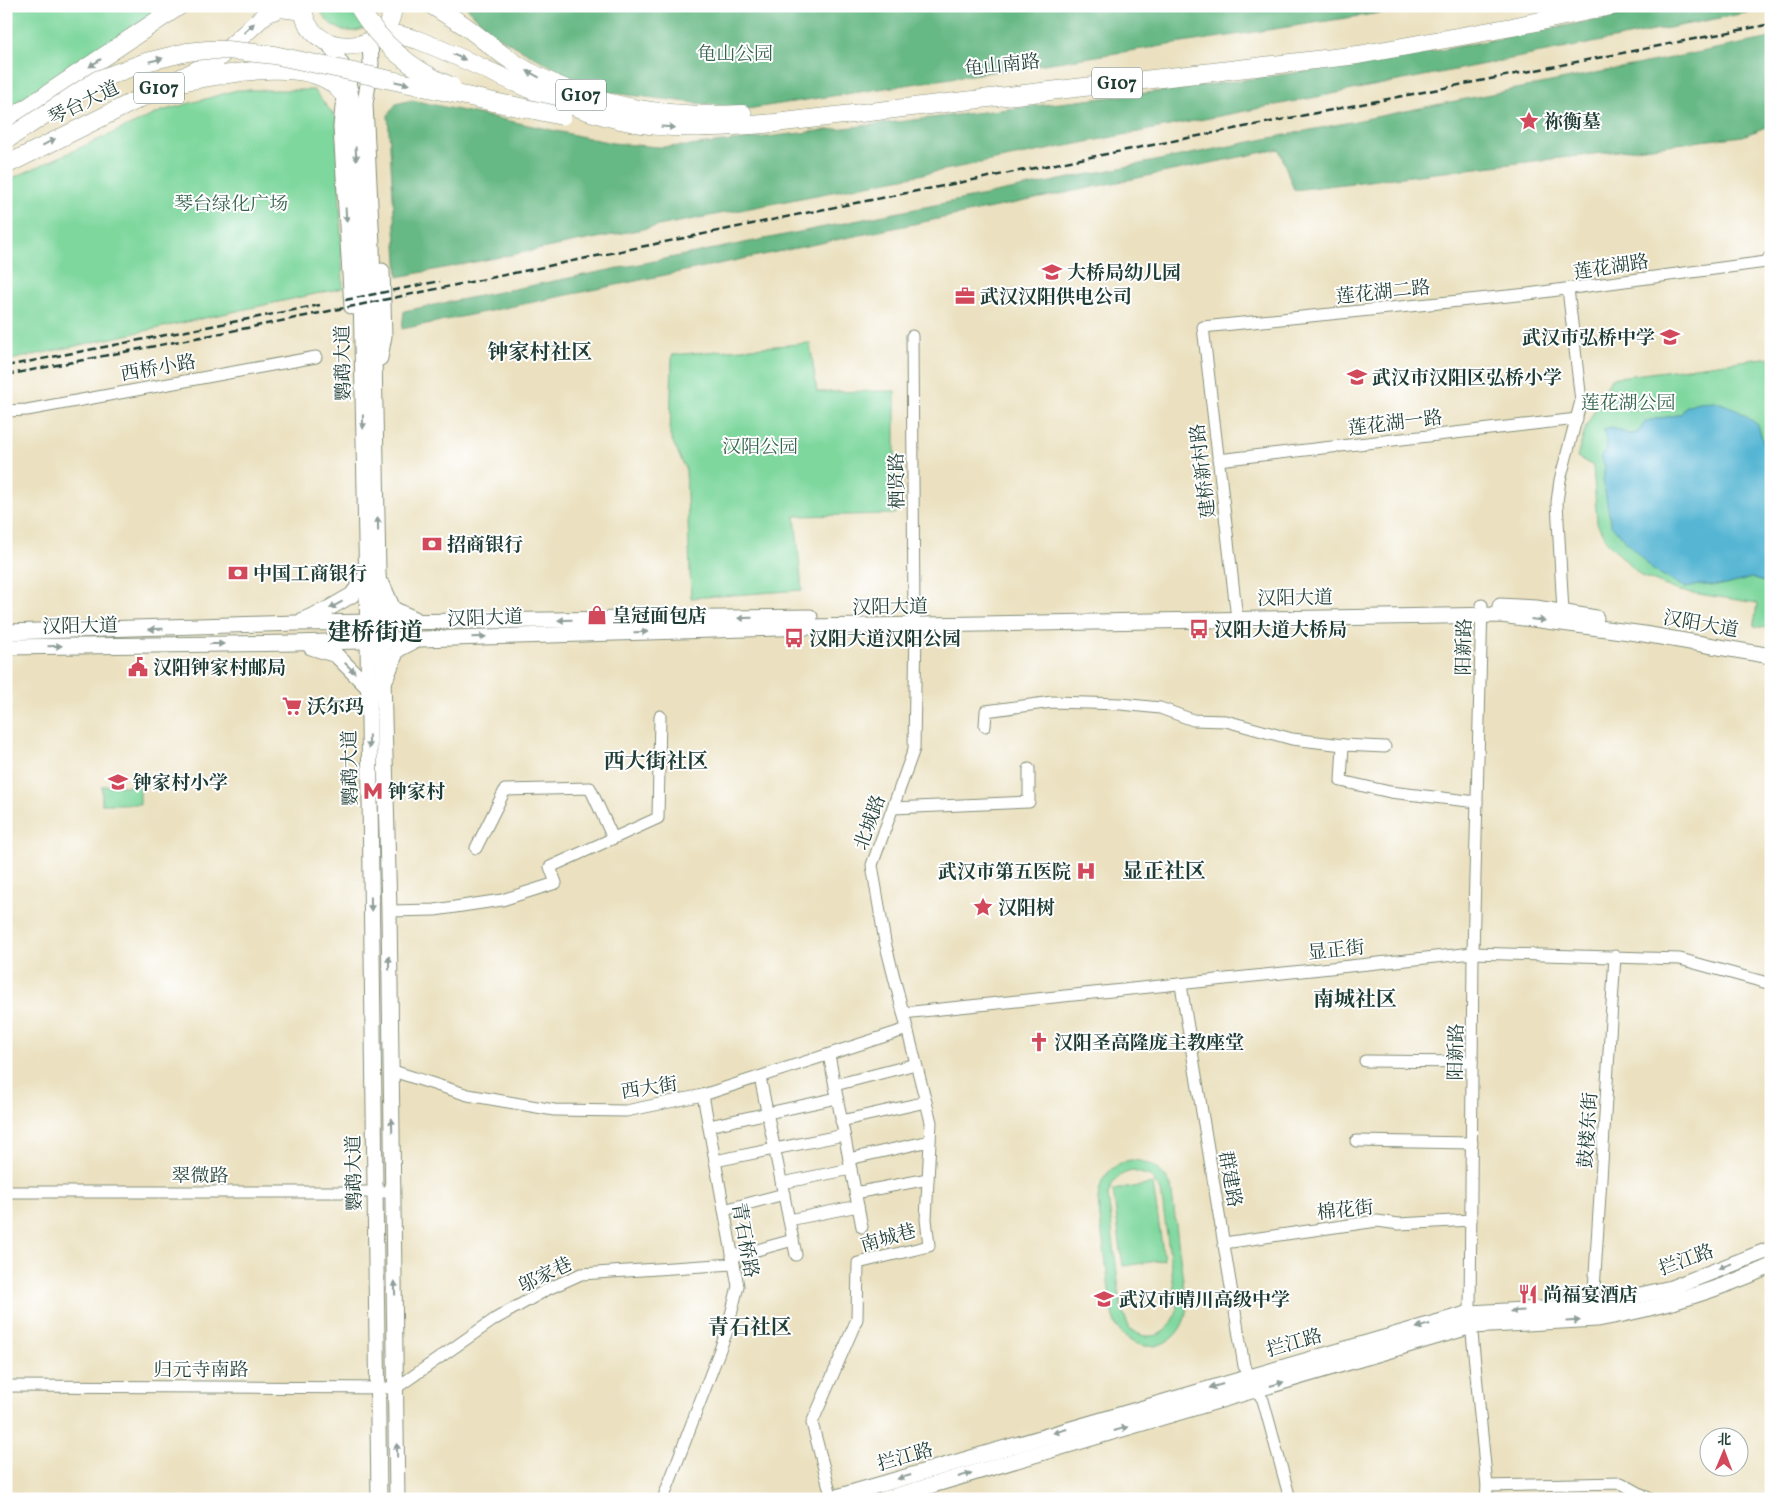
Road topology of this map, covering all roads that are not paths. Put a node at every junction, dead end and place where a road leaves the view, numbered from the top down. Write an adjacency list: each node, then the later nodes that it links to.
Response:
1 (179, 6): 16 (highway, 琴台大道, one-way to 16)
2 (358, 6): 14 (highway, bridge)
3 (393, 6): 10 (highway)
4 (433, 6): 9 (highway, G107)
5 (448, 6): 9 (main road)
6 (1561, 6): 9 (highway, 龟山南路 / G107, one-way to 9)
7 (1611, 6): 15 (highway, 龟山南路 / G107, one-way to 7)
8 (303, 9): 11 (highway, G107); 12 (highway, 琴台大道 / G107, one-way to 8)
9 (465, 26)
10 (375, 38): 11 (highway, G107); 13 (main road, 鹦鹉大道); 15 (highway, G107, one-way to 15)
11 (328, 42): 13 (main road, 鹦鹉大道)
12 (166, 85): 13 (highway); 18 (highway, 琴台大道 / G107, one-way to 12)
13 (354, 102): 24 (main road, 鹦鹉大道, one-way to 13); 24 (main road, one-way to 24)
14 (522, 108): 15 (highway, bridge); 17 (highway, one-way to 14, bridge)
15 (620, 120)
16 (6, 122)
17 (6, 140)
18 (6, 165)
19 (1771, 255): 20 (street, 莲花湖路)
20 (1568, 288): 21 (street, 莲花湖二路); 26 (street, 莲花湖路)
21 (1203, 327): 27 (street, 建桥新村路)
22 (912, 336): 32 (street, 栖贤路)
23 (316, 357): 25 (street, 西桥小路)
24 (368, 398): 28 (main road, 鹦鹉大道)
25 (6, 411)
26 (1577, 418): 27 (street, 莲花湖一路); 31 (street, 莲花湖路)
27 (1218, 460): 29 (street, 建桥新村路)
28 (372, 573): 33 (main road, 鹦鹉大道); 34 (main road); 35 (main road, one-way to 35)
29 (1236, 610): 30 (main road, 汉阳大道); 32 (main road, 汉阳大道)
30 (1481, 610): 31 (main road, 汉阳大道); 32 (main road, 汉阳大道); 42 (main road, 汉阳大道, one-way to 42); 49 (street, 阳新路)
31 (1563, 612): 40 (main road, 汉阳大道)
32 (915, 621): 34 (main road, 汉阳大道, one-way to 34); 37 (main road, 汉阳大道, one-way to 32); 50 (street, 北城路)
33 (375, 622): 34 (main road, 汉阳大道); 35 (main road, 汉阳大道); 38 (main road, 鹦鹉大道)
34 (429, 622)
35 (296, 623): 36 (main road, 汉阳大道, one-way to 36)
36 (6, 632)
37 (430, 638): 38 (main road, 汉阳大道); 43 (main road)
38 (375, 640): 39 (main road, 汉阳大道); 43 (main road, 鹦鹉大道)
39 (295, 643): 41 (main road, 汉阳大道, one-way to 39); 43 (main road, one-way to 43)
40 (1771, 645)
41 (6, 647)
42 (1771, 656)
43 (376, 688): 53 (main road, 鹦鹉大道); 83 (main road, 鹦鹉大道, one-way to 83)
44 (660, 716): 51 (street)
45 (985, 726): 46 (street)
46 (1343, 745): 47 (street); 49 (street)
47 (1385, 747)
48 (1029, 769): 50 (street)
49 (1477, 802): 54 (street, 阳新路)
50 (893, 808): 58 (street, 北城路)
51 (613, 838): 52 (street); 53 (street)
52 (476, 848)
53 (389, 911): 64 (main road, 鹦鹉大道, one-way to 53)
54 (1473, 953): 55 (street, 显正街); 57 (street, 显正街); 62 (street, 阳新路)
55 (1615, 956): 56 (street, 显正街); 97 (street, 鼓楼东街)
56 (1771, 984)
57 (1180, 985): 58 (street, 显正街); 92 (street, 群建路)
58 (903, 1013): 59 (street, 北城路)
59 (907, 1030): 60 (street, 西大街); 63 (street, 南城巷)
60 (829, 1055): 65 (street, 西大街); 66 (street)
61 (1365, 1061): 62 (street)
62 (1472, 1062): 76 (street, 阳新路)
63 (916, 1064): 66 (street); 69 (street, 南城巷)
64 (390, 1070): 67 (street, 西大街); 84 (main road, 鹦鹉大道, one-way to 64)
65 (760, 1077): 67 (street, 西大街); 70 (street)
66 (834, 1085): 68 (street)
67 (703, 1095): 72 (street, 青石桥路)
68 (837, 1098): 70 (street); 71 (street)
69 (926, 1102): 71 (street); 75 (street, 南城巷)
70 (768, 1113): 72 (street); 77 (street)
71 (842, 1121): 73 (street)
72 (709, 1126): 78 (street, 青石桥路)
73 (844, 1135): 77 (street); 79 (street)
74 (1356, 1141): 76 (street)
75 (930, 1142): 79 (street); 80 (street, 南城巷)
76 (1472, 1143): 89 (street, 阳新路)
77 (775, 1149): 78 (street); 81 (street)
78 (715, 1161): 87 (street, 青石桥路)
79 (850, 1164): 81 (street); 85 (street)
80 (928, 1179): 85 (street); 107 (street, 南城巷)
81 (783, 1188): 87 (street); 88 (street)
82 (6, 1192): 83 (street, 翠微路)
83 (374, 1192): 84 (street, 翠微路); 101 (main road, 鹦鹉大道)
84 (393, 1192): 102 (main road, 鹦鹉大道, one-way to 84)
85 (855, 1194): 86 (street)
86 (858, 1206): 88 (street); 90 (street)
87 (724, 1210): 95 (street, 青石桥路)
88 (789, 1220): 91 (street)
89 (1471, 1220): 92 (street, 棉花街); 98 (street, 阳新路)
90 (862, 1227)
91 (793, 1240): 94 (street); 95 (street, 邬家巷)
92 (1224, 1243): 99 (street, 群建路)
93 (1771, 1249): 97 (main road, 拦江路, one-way to 97)
94 (796, 1255)
95 (733, 1261): 102 (street, 邬家巷); 106 (street, 青石桥路)
96 (1771, 1266): 98 (main road, 拦江路, one-way to 96)
97 (1593, 1306): 98 (main road, 拦江路, one-way to 98)
98 (1471, 1320): 99 (main road, 拦江路); 103 (street, 阳新路)
99 (1253, 1383): 107 (main road, 拦江路, one-way to 107); 108 (main road, 拦江路, one-way to 99); 109 (street, 群建路)
100 (6, 1386): 101 (street, 归元寺南路)
101 (376, 1388): 102 (street, 归元寺南路); 104 (main road, 鹦鹉大道)
102 (396, 1388): 105 (main road, 鹦鹉大道, one-way to 102)
103 (1487, 1486): 110 (street, 阳新路); 111 (street)
104 (379, 1499)
105 (397, 1499)
106 (663, 1499)
107 (831, 1499)
108 (885, 1499)
109 (1290, 1499)
110 (1486, 1499)
111 (1650, 1499)

